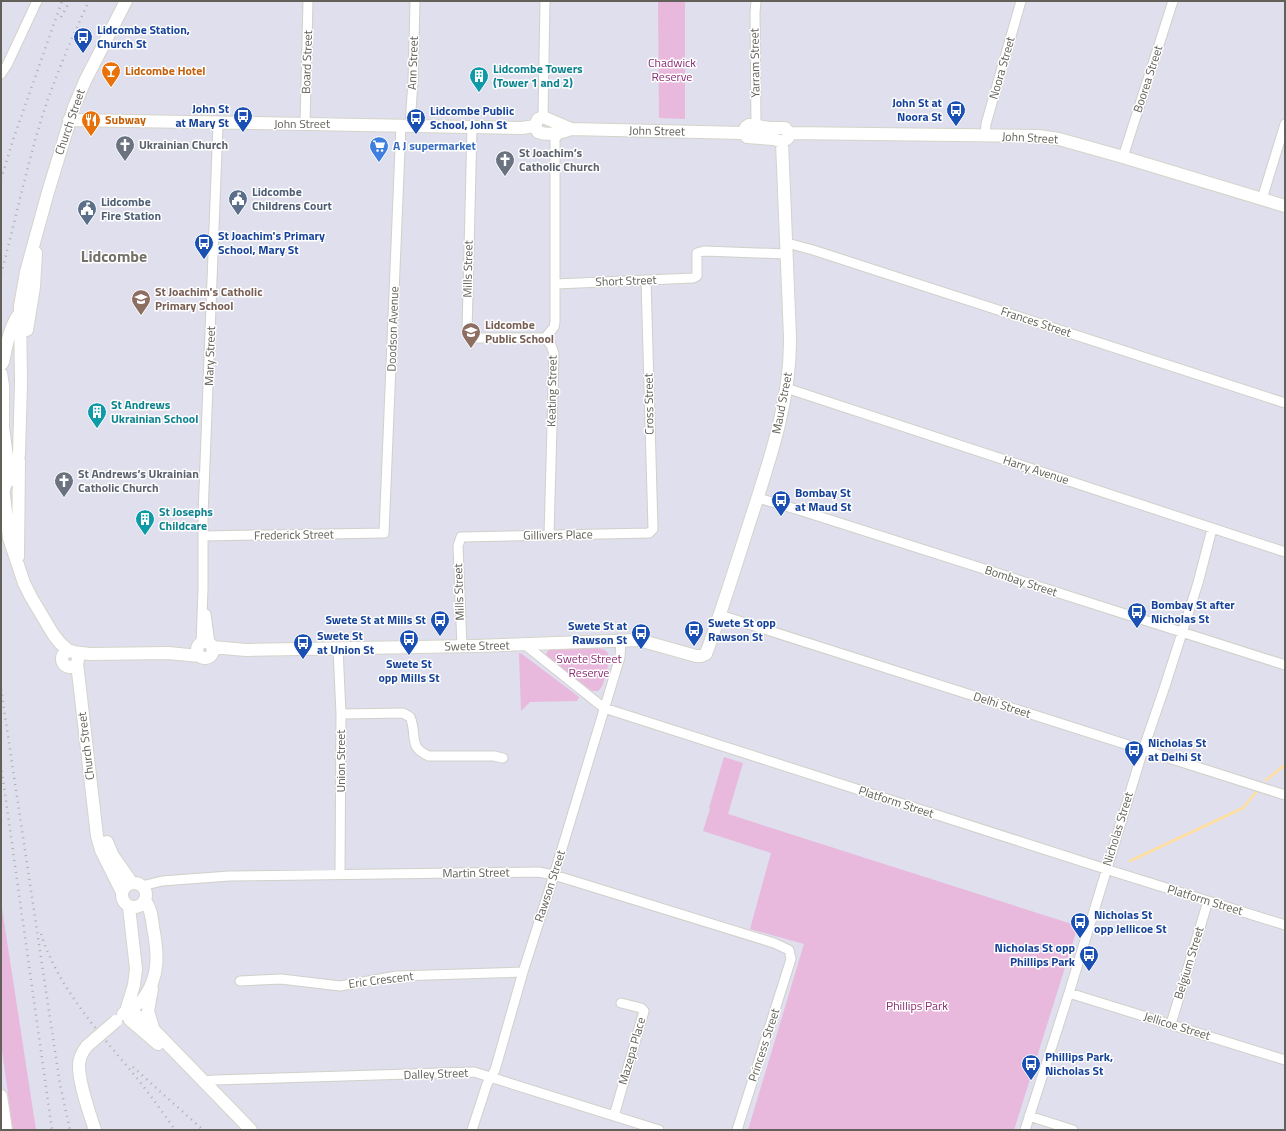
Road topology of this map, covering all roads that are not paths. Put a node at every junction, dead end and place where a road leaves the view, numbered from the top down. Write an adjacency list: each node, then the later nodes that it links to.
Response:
1 (37, 1): 9 (street)
2 (126, 1): 10 (street, Church Street)
3 (308, 1): 13 (street, Board Street)
4 (415, 1): 15 (street, Ann Street)
5 (545, 1): 11 (street)
6 (756, 1): 16 (street, Yarram Street)
7 (1021, 1): 21 (street, Noora Street)
8 (1172, 1): 23 (street, Boorea Street)
9 (1, 74)
10 (69, 120): 12 (street, John Street); 26 (street, Church Street)
11 (543, 121): 17 (street, John Street); 18 (street, John Street); 20 (street, John Street)
12 (218, 124): 13 (street, John Street); 49 (street, Mary Street)
13 (305, 124): 15 (street, John Street)
14 (1285, 124): 24 (street)
15 (406, 125): 17 (street, John Street); 47 (street, Doodson Avenue)
16 (756, 126): 19 (street); 22 (street)
17 (472, 127): 33 (street, Mills Street)
18 (571, 129): 19 (street, John Street); 20 (street, John Street)
19 (743, 133): 22 (street)
20 (558, 134): 31 (street, Keating Street)
21 (985, 136): 22 (street, John Street); 23 (street, John Street)
22 (786, 138): 28 (street, Maud Street)
23 (1123, 157): 24 (street, John Street)
24 (1262, 199): 25 (street, John Street)
25 (1285, 206)
26 (38, 228): 27 (street); 32 (street); 34 (street)
27 (37, 243): 32 (street); 37 (street)
28 (787, 248): 29 (street, Frances Street); 38 (street, Maud Street); 39 (street, Frances Street)
29 (696, 277): 30 (street, Short Street)
30 (646, 280): 31 (street, Short Street); 45 (street, Cross Street)
31 (556, 284): 33 (street, Keating Street)
32 (21, 312): 34 (street); 37 (street)
33 (545, 338): 48 (street, Keating Street)
34 (7, 346): 35 (street)
35 (1, 365)
36 (1, 373): 40 (street)
37 (21, 383): 41 (street)
38 (786, 388): 44 (street, Maud Street); 46 (street, Harry Avenue)
39 (1285, 403)
40 (3, 427): 42 (street); 43 (street)
41 (19, 454): 43 (street); 51 (street)
42 (1, 457)
43 (5, 472): 51 (street); 53 (street, Church Street)
44 (758, 498): 54 (street, Maud Street); 55 (street, Bombay Street)
45 (653, 528): 48 (street, Gillivers Place)
46 (1212, 529): 52 (street, Harry Avenue); 55 (street, Nicholas Street)
47 (384, 533): 49 (street, Frederick Street)
48 (549, 535): 50 (street, Gillivers Place)
49 (203, 536): 60 (street, Mary Street)
50 (461, 537): 58 (street, Mills Street)
51 (18, 551): 53 (street)
52 (1285, 552)
53 (19, 566): 62 (street, Church Street)
54 (720, 615): 61 (street, Maud Street); 66 (street, Delhi Street)
55 (1182, 632): 63 (street, Bombay Street); 66 (street, Nicholas Street)
56 (621, 640): 57 (street, Swete Street); 61 (street, Swete Street); 64 (street, Rawson Street)
57 (524, 644): 58 (street, Swete Street); 64 (street, Platform Street)
58 (462, 646): 59 (street, Swete Street)
59 (338, 648): 60 (street, Swete Street); 65 (street, Union Street)
60 (205, 649): 62 (street, Swete Street)
61 (706, 654)
62 (71, 659): 69 (street, Church Street)
63 (1285, 664)
64 (604, 708): 70 (street, Platform Street); 72 (street, Rawson Street)
65 (341, 714): 67 (street); 71 (street, Union Street)
66 (1143, 750): 68 (street, Delhi Street); 70 (street, Nicholas Street)
67 (503, 758)
68 (1285, 795)
69 (92, 796): 73 (street, Church Street); 74 (street, Church Street)
70 (1106, 869): 76 (street, Platform Street); 83 (street, Nicholas Street)
71 (340, 874): 72 (street, Martin Street); 73 (street, Martin Street)
72 (554, 875): 79 (street, Martin Street); 81 (street, Rawson Street)
73 (137, 885): 74 (street); 75 (street)
74 (122, 892): 77 (street)
75 (145, 901): 77 (street); 80 (street)
76 (1208, 901): 78 (street, Platform Street); 86 (street, Belgium Street)
77 (129, 907): 85 (street)
78 (1285, 925)
79 (791, 959): 100 (street, Princess Street)
80 (156, 970): 85 (street); 87 (street)
81 (523, 972): 82 (street, Eric Crescent); 90 (street, Rawson Street)
82 (240, 981)
83 (1069, 993): 86 (street, Jellicoe Street); 94 (street, Nicholas Street)
84 (621, 1003): 93 (street, Mazepa Place)
85 (126, 1011): 87 (street); 88 (street); 96 (street, bridge)
86 (1171, 1024): 89 (street, Jellicoe Street)
87 (153, 1028): 88 (street)
88 (182, 1060): 91 (street)
89 (1285, 1060)
90 (490, 1076): 91 (street, Dalley Street); 93 (street, Dalley Street); 98 (street, Rawson Street)
91 (205, 1081): 97 (street)
92 (1, 1096): 95 (street)
93 (614, 1116): 99 (street, Dalley Street)
94 (1029, 1116): 101 (street, Nicholas Street); 102 (street)
95 (6, 1130)
96 (95, 1130)
97 (251, 1130)
98 (472, 1130)
99 (659, 1130)
100 (737, 1130)
101 (1025, 1130)
102 (1073, 1130)

